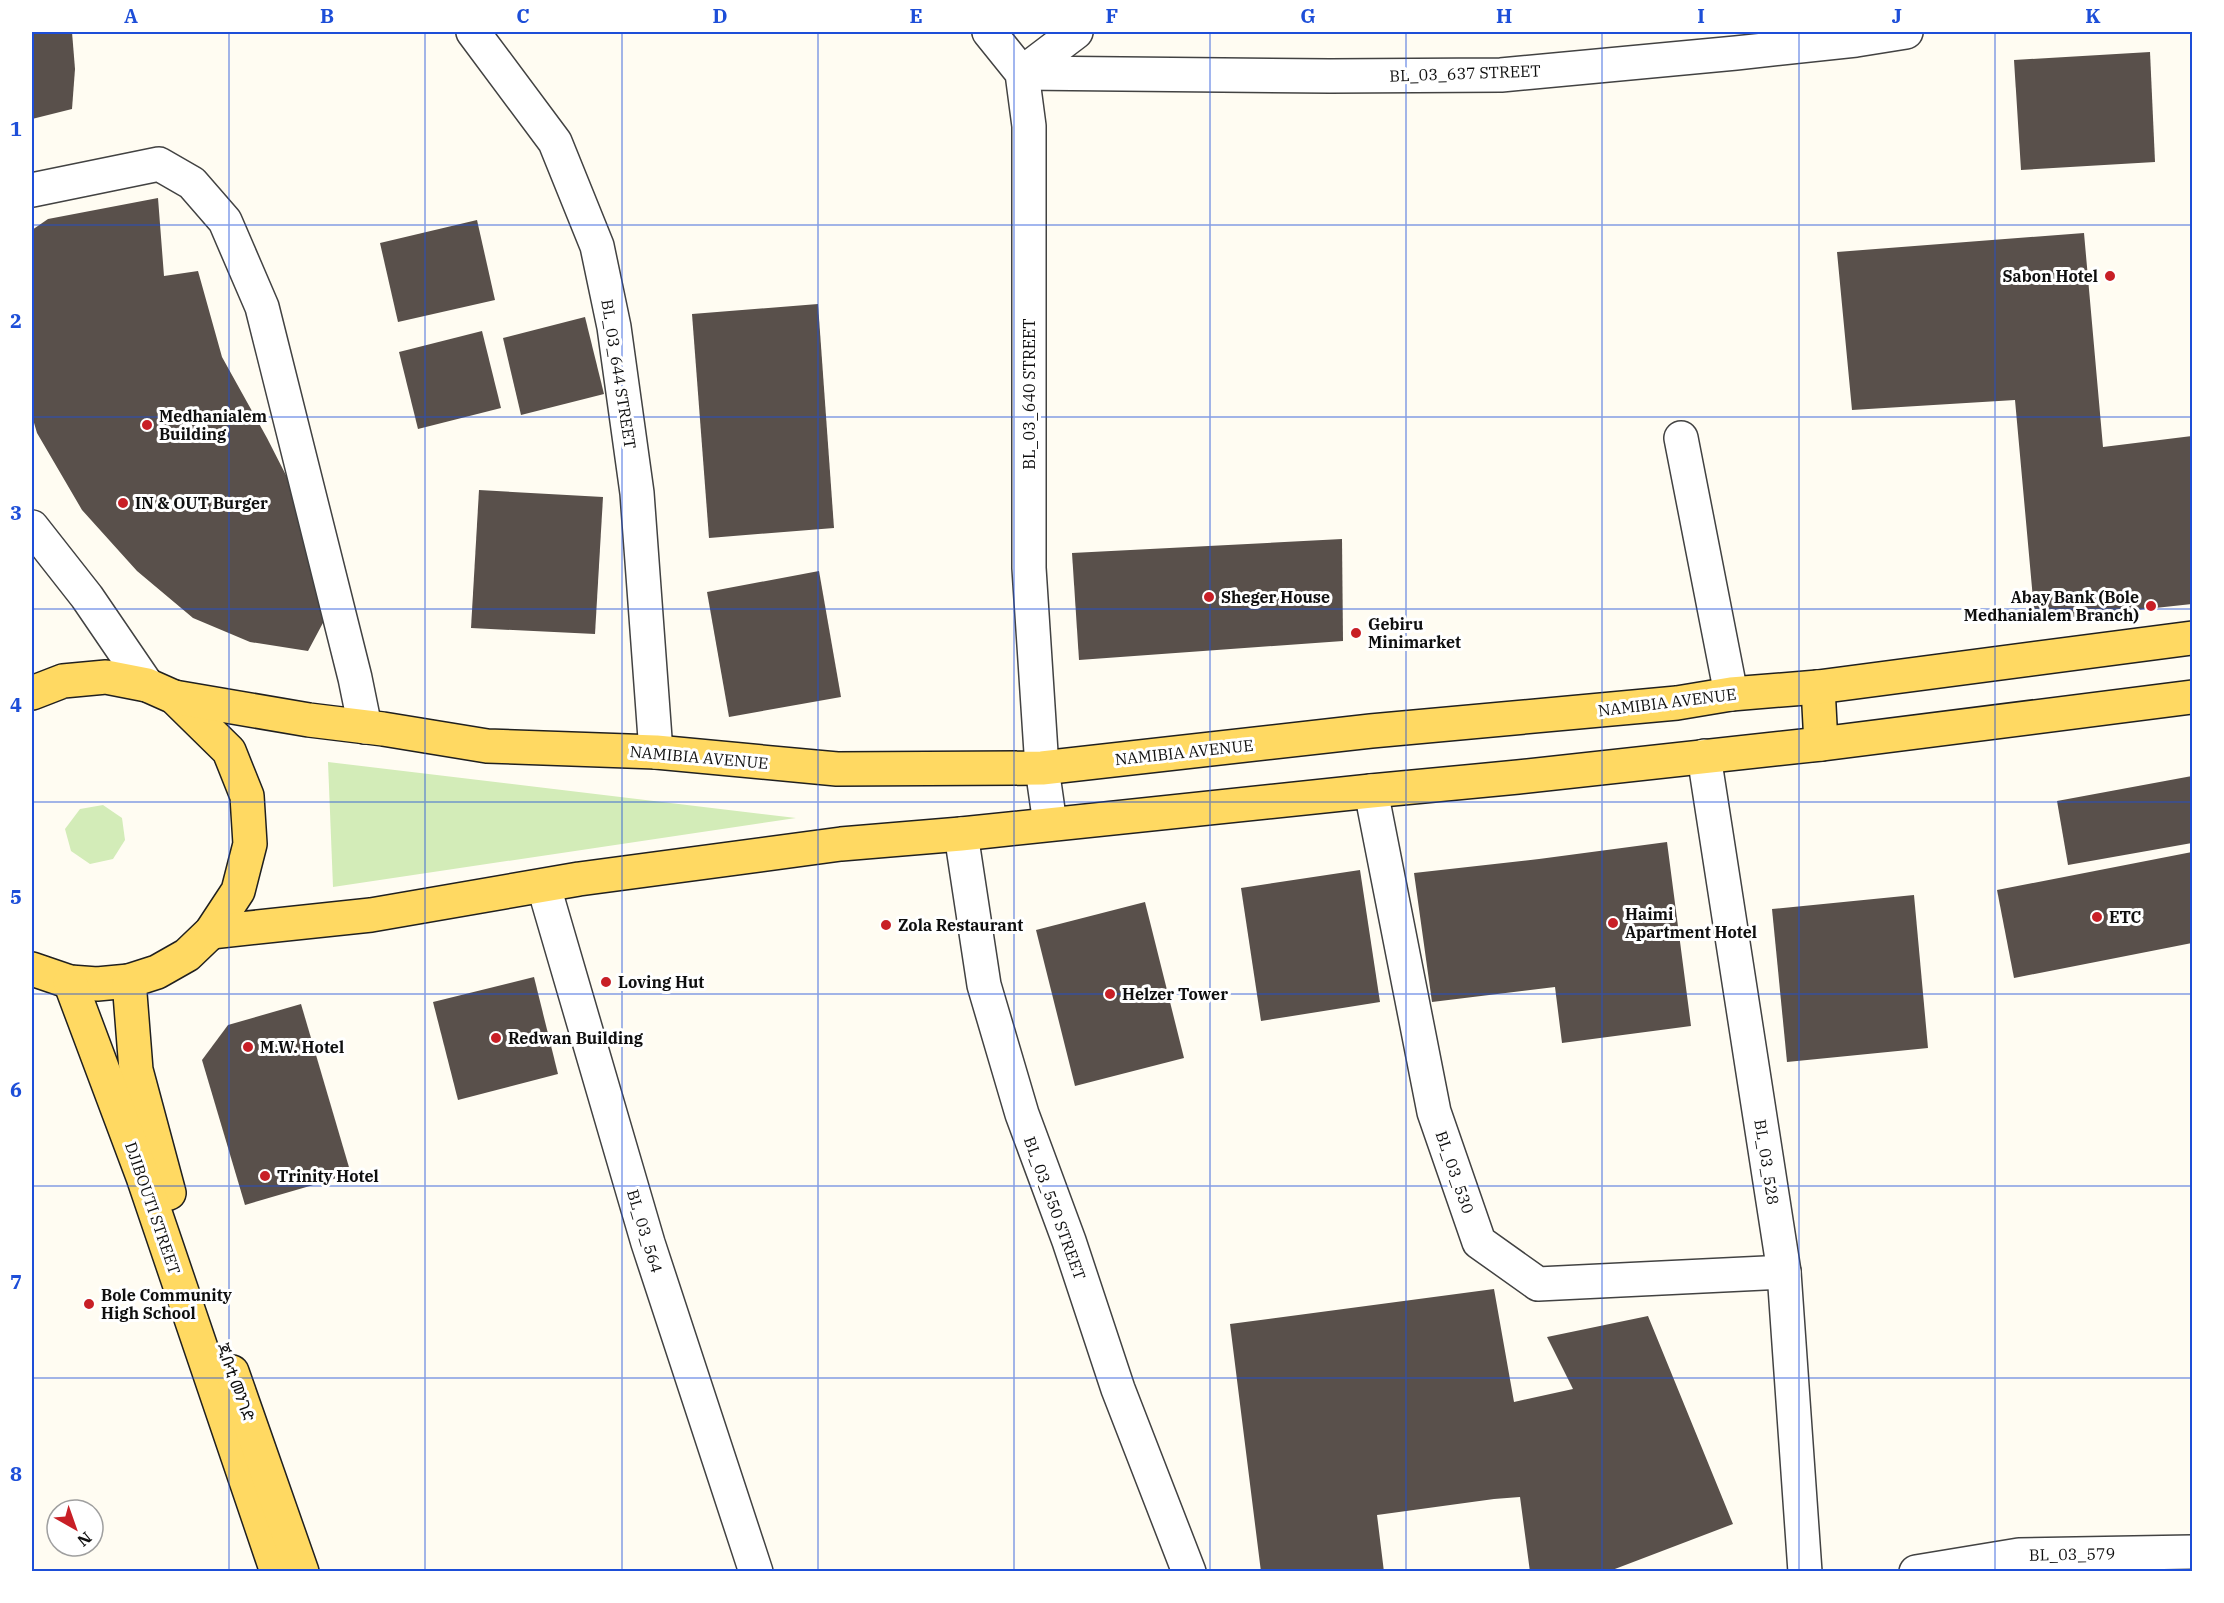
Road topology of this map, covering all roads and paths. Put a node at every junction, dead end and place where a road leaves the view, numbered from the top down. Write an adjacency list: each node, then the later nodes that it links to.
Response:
1 (473, 32): 17 (street, BL_03_644 STREET)
2 (989, 32): 5 (street)
3 (1076, 32): 5 (street)
4 (1906, 32): 5 (street, BL_03_637 STREET)
5 (1022, 73): 19 (street, BL_03_640 STREET)
6 (32, 190): 15 (street)
7 (1681, 438): 13 (street)
8 (32, 527): 11 (street)
9 (2193, 638): 10 (main road, NAMIBIA AVENUE)
10 (1818, 687): 13 (main road, NAMIBIA AVENUE); 16 (main road)
11 (161, 691): 12 (main road, NAMIBIA AVENUE); 15 (main road, NAMIBIA AVENUE); 24 (main road)
12 (32, 693)
13 (1731, 694): 19 (main road, NAMIBIA AVENUE)
14 (2193, 698): 16 (main road)
15 (365, 727): 17 (main road, NAMIBIA AVENUE)
16 (1821, 744): 18 (main road)
17 (656, 752): 19 (main road, NAMIBIA AVENUE)
18 (1704, 756): 20 (main road); 29 (street, BL_03_528)
19 (1042, 768): 21 (street, BL_03_640 STREET)
20 (1371, 790): 21 (main road); 29 (street, BL_03_530)
21 (1050, 824): 22 (main road)
22 (961, 834): 23 (main road); 35 (street, BL_03_550 STREET)
23 (544, 887): 24 (main road); 34 (street, BL_03_564)
24 (211, 932): 26 (main road)
25 (32, 969): 27 (main road)
26 (129, 981): 27 (main road); 33 (main road, ጂቡቲ መንገድ)
27 (70, 982): 28 (street); 32 (main road, DJIBOUTI STREET)
28 (32, 989)
29 (1784, 1272): 36 (street, BL_03_528)
30 (2193, 1552): 31 (street, BL_03_579)
31 (2020, 1563): 37 (street, BL_03_579)
32 (277, 1572)
33 (302, 1572)
34 (756, 1572)
35 (1189, 1572)
36 (1805, 1572)
37 (1916, 1572)

